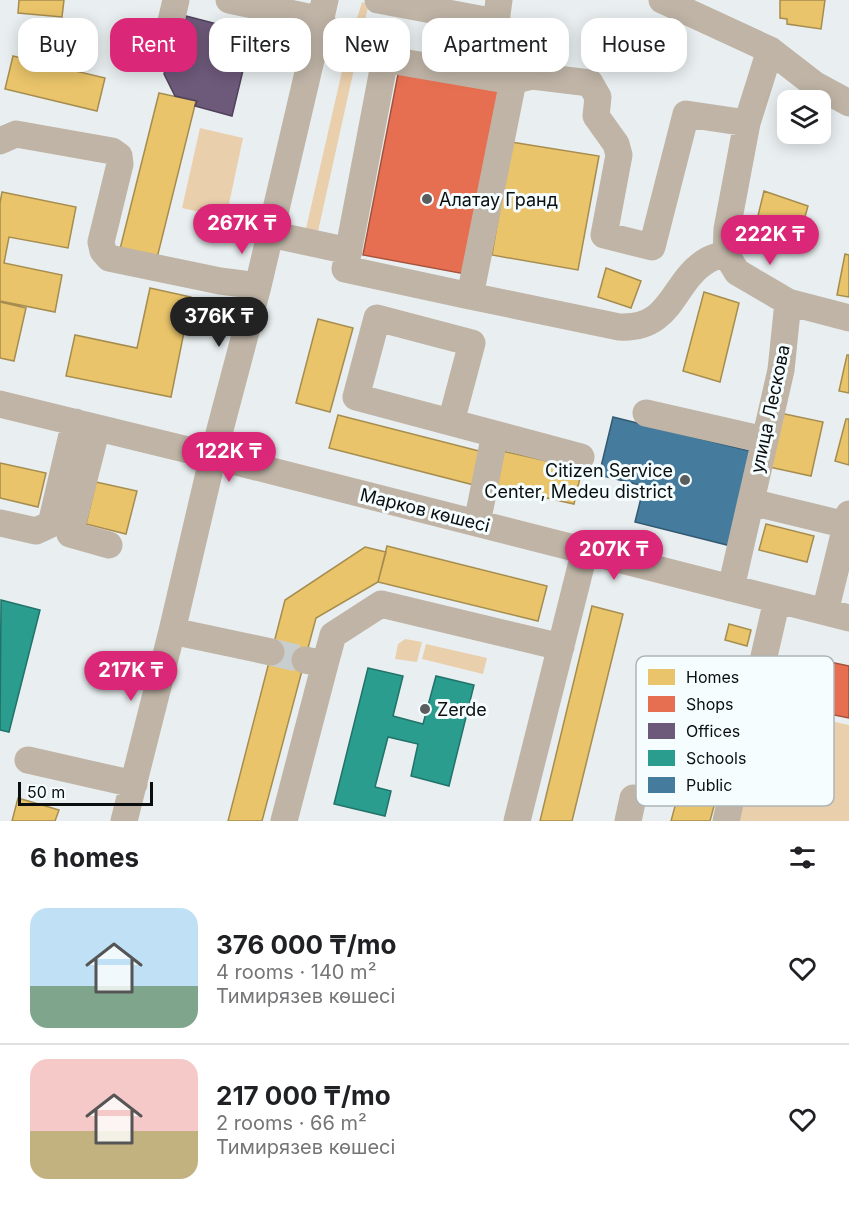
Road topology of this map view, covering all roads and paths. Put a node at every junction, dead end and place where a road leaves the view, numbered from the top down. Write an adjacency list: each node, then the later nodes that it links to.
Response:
1 (176, 0): 7 (street)
2 (229, 0): 6 (street)
3 (499, 0): 5 (street)
4 (662, 0): 10 (street)
5 (389, 1)
6 (327, 7): 8 (street)
7 (172, 18)
8 (316, 46): 9 (street); 17 (street)
9 (323, 47)
10 (770, 50): 14 (street); 15 (street)
11 (410, 63): 13 (street)
12 (383, 72): 18 (street)
13 (513, 81): 15 (street); 21 (street)
14 (849, 103)
15 (747, 123): 19 (street)
16 (0, 141): 20 (street)
17 (270, 234): 18 (street); 20 (street)
18 (349, 251): 21 (street)
19 (726, 254): 21 (street); 22 (street)
20 (258, 286): 30 (street)
21 (470, 296)
22 (788, 303): 23 (street); 29 (street, улица Лескова)
23 (849, 318)
24 (0, 404): 27 (street, Марков көшесі)
25 (646, 413): 29 (street)
26 (451, 422): 26 (street); 28 (street)
27 (86, 425): 30 (street, Марков көшесі); 34 (street); 36 (street)
28 (495, 434): 31 (street); 35 (street)
29 (765, 440): 32 (street, улица Лескова)
30 (213, 456): 35 (street, Марков көшесі); 41 (street)
31 (581, 458)
32 (751, 502): 33 (street); 38 (street, улица Лескова)
33 (848, 519): 40 (street)
34 (0, 522)
35 (477, 524): 37 (street, Марков көшесі)
36 (109, 545)
37 (585, 550): 38 (street, Марков көшесі); 42 (street)
38 (731, 588): 39 (street, Марков көшесі)
39 (777, 600): 40 (street, Марков көшесі); 44 (street)
40 (837, 615)
41 (172, 631): 43 (street); 46 (street)
42 (561, 647): 49 (street); 50 (street)
43 (272, 652)
44 (764, 656)
45 (27, 760): 46 (street)
46 (134, 784): 48 (street)
47 (729, 806): 51 (street)
48 (124, 821)
49 (284, 821)
50 (517, 821)
51 (726, 821)

